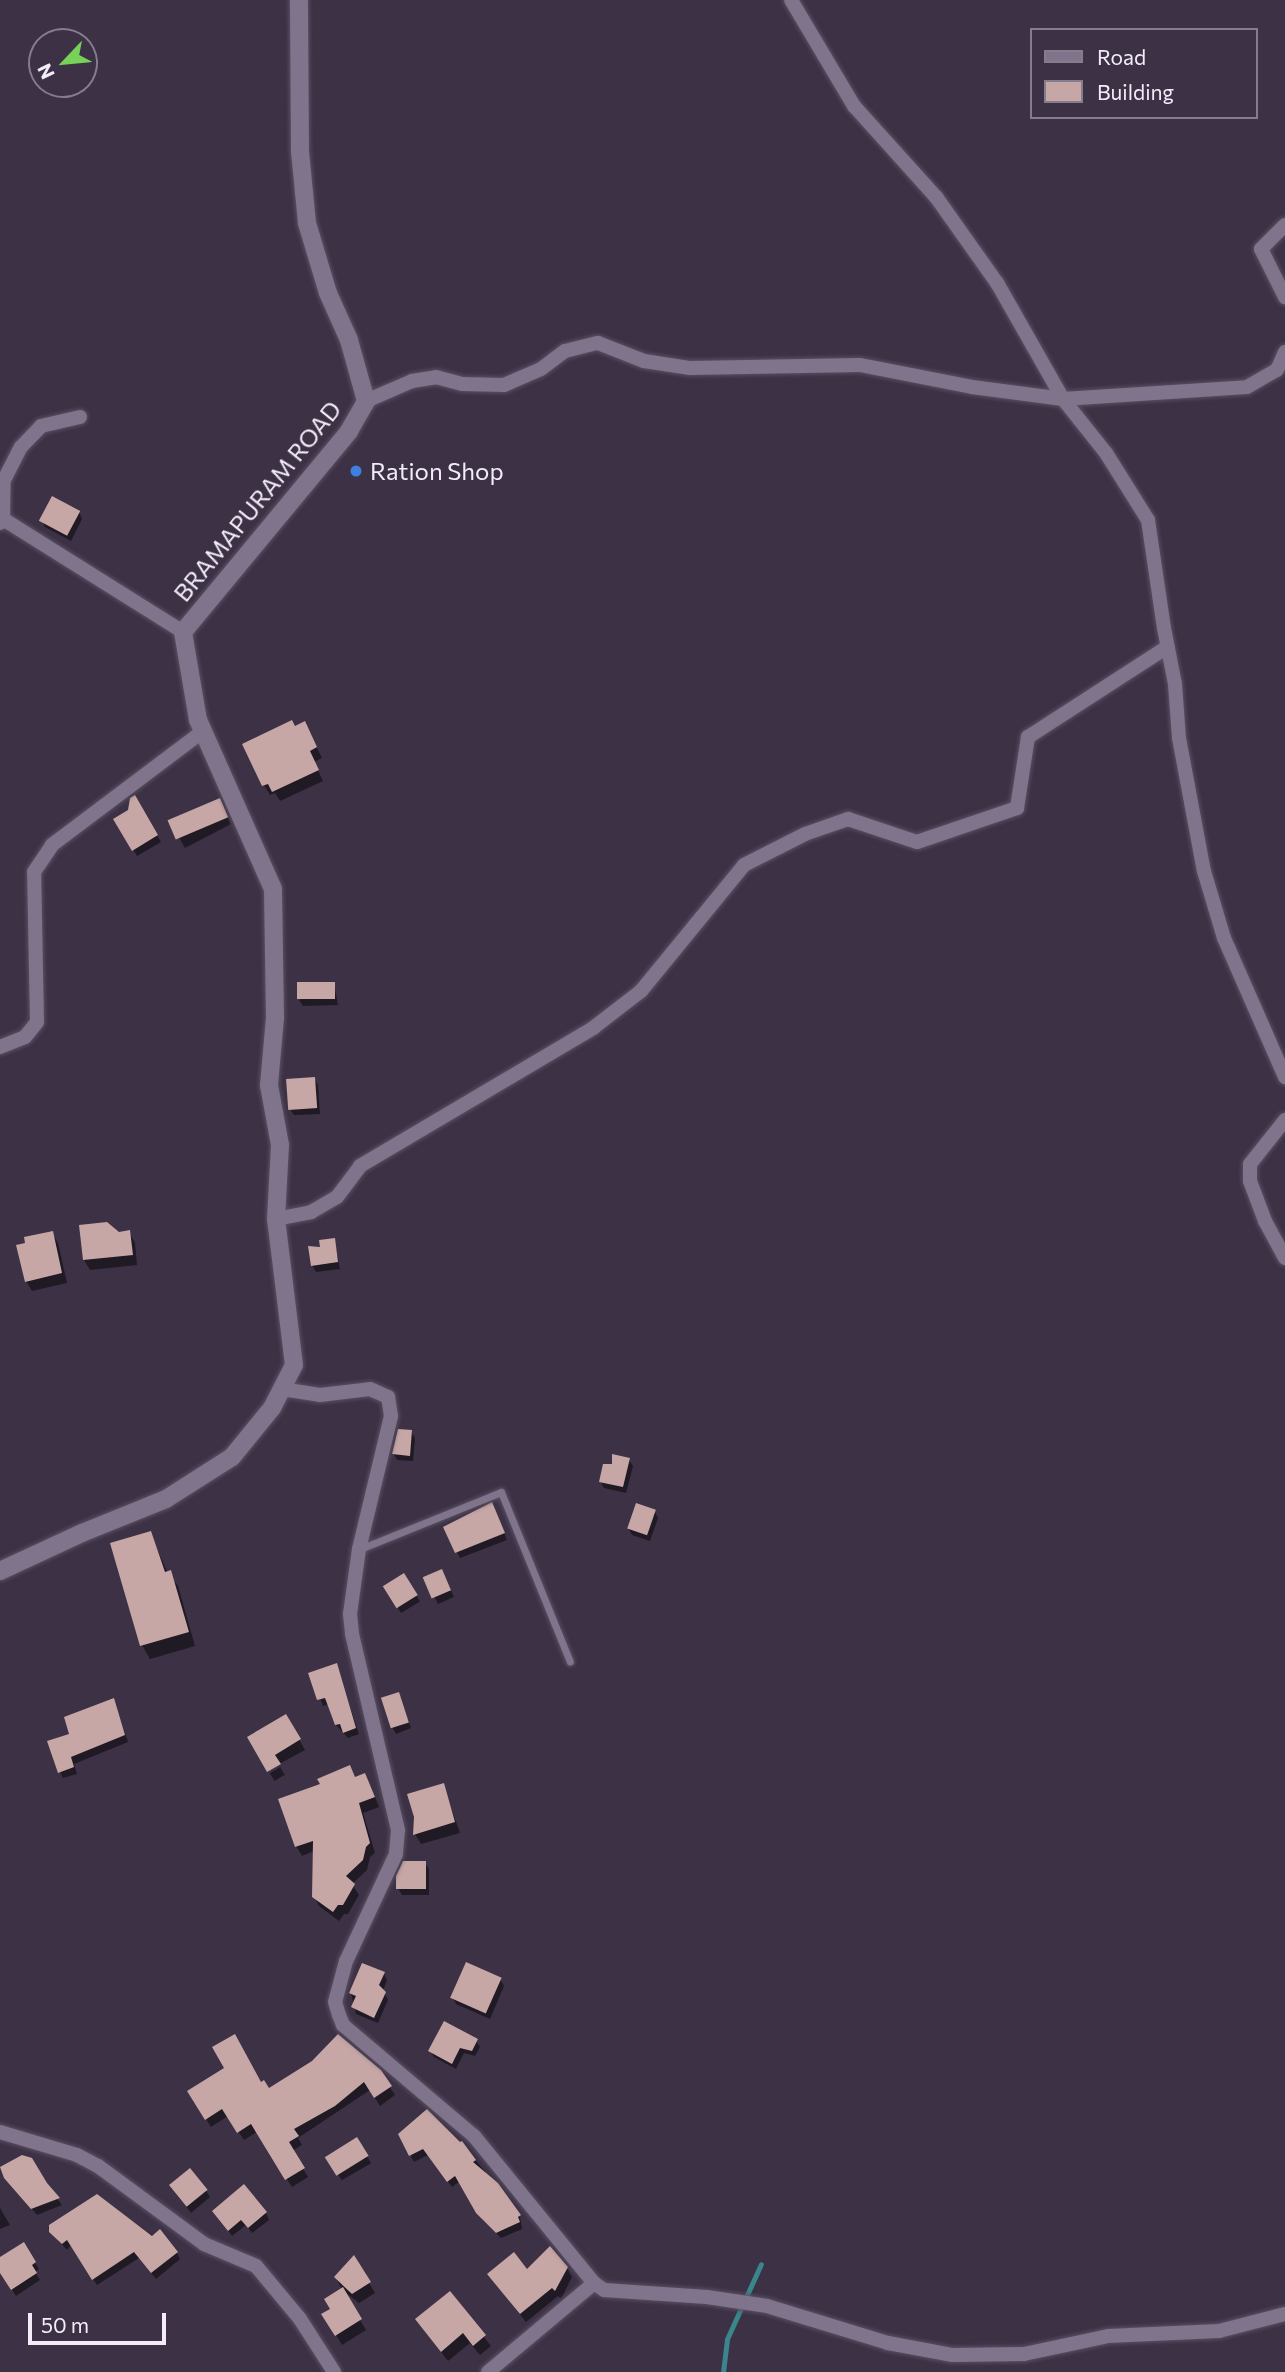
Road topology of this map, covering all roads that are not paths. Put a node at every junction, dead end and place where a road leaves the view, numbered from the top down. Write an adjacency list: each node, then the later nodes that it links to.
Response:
1 (299, 0): 7 (street, BRAMAPURAM ROAD)
2 (791, 0): 6 (street)
3 (1285, 225): 4 (street)
4 (1285, 297)
5 (1285, 352): 6 (street)
6 (1063, 399): 7 (street); 11 (street)
7 (366, 401): 10 (street, BRAMAPURAM ROAD)
8 (80, 417): 9 (street)
9 (2, 521): 10 (street)
10 (183, 632): 12 (street, BRAMAPURAM ROAD)
11 (1167, 648): 14 (street); 16 (street)
12 (202, 732): 13 (street); 16 (street, BRAMAPURAM ROAD)
13 (0, 1046)
14 (1285, 1077)
15 (1285, 1119): 17 (street)
16 (276, 1219): 18 (street, BRAMAPURAM ROAD)
17 (1285, 1258)
18 (282, 1389): 19 (street); 20 (street, BRAMAPURAM ROAD)
19 (359, 1549): 21 (lane); 23 (street)
20 (0, 1572)
21 (570, 1662)
22 (0, 2133): 25 (street)
23 (594, 2284): 24 (street); 26 (street)
24 (1285, 2314)
25 (334, 2372)
26 (488, 2372)

